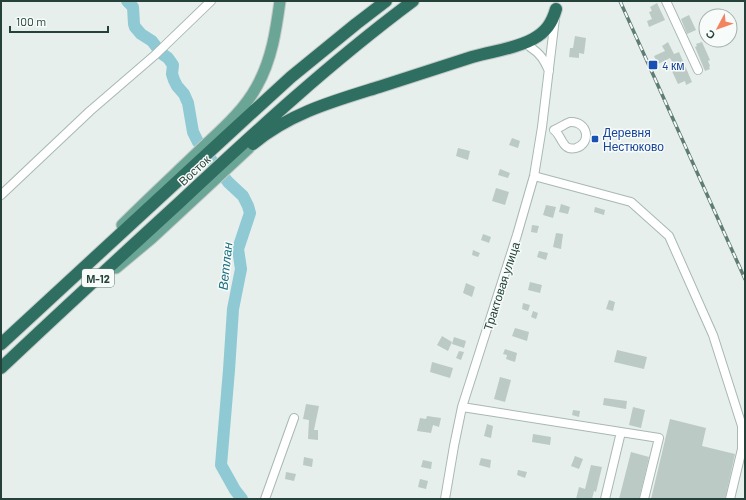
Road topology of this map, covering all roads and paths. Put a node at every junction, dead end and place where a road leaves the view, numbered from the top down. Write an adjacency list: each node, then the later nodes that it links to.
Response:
1 (211, 1): 15 (street)
2 (280, 1): 10 (main road)
3 (386, 1): 10 (highway, Восток / М-12)
4 (413, 1): 13 (highway, Восток / М-12)
5 (666, 1): 8 (street)
6 (557, 5): 9 (street, Трактовая улица); 13 (highway)
7 (530, 47): 9 (street)
8 (698, 70)
9 (549, 72): 11 (street, Трактовая улица)
10 (230, 127): 16 (highway, Восток / М-12)
11 (542, 127): 12 (street); 14 (street, Трактовая улица)
12 (554, 130)
13 (247, 145): 17 (highway, Восток / М-12)
14 (534, 176): 18 (street, Трактовая улица); 25 (street)
15 (1, 195)
16 (1, 344)
17 (1, 368)
18 (462, 407): 20 (street); 22 (street, Трактовая улица)
19 (294, 418): 21 (street)
20 (621, 432): 23 (street); 24 (street)
21 (265, 499)
22 (445, 499)
23 (605, 499)
24 (644, 499)
25 (730, 499)

